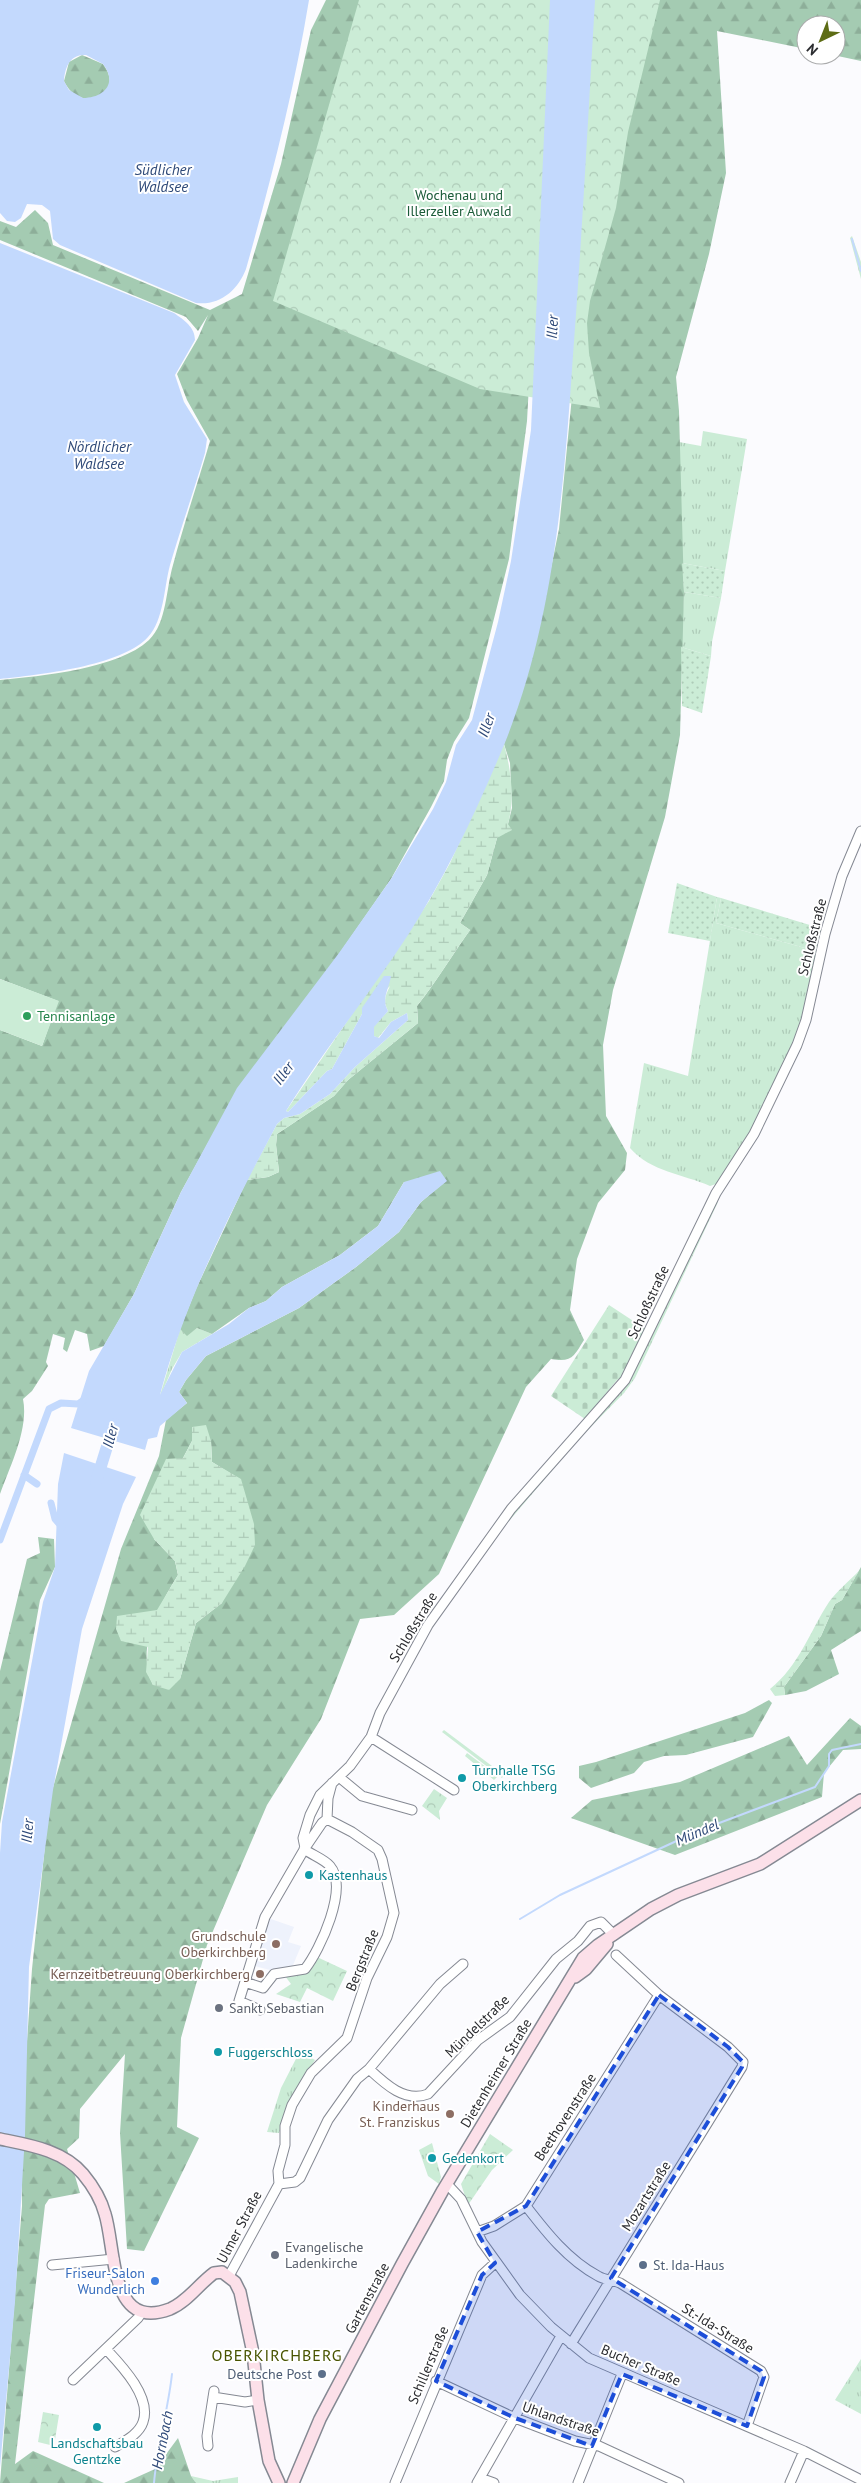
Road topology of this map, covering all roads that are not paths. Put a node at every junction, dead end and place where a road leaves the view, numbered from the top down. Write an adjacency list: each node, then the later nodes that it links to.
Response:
1 (861, 831): 2 (street, Schloßstraße)
2 (371, 1736): 3 (street, Schloßstraße); 4 (street)
3 (336, 1779): 6 (street); 7 (street, Schloßstraße); 8 (street, Schloßstraße)
4 (454, 1790)
5 (861, 1800): 9 (main road, Dietenheimer Straße)
6 (412, 1810)
7 (327, 1819): 8 (street); 17 (street, Bergstraße)
8 (305, 1849): 12 (street, Schloßstraße); 12 (street)
9 (614, 1935): 15 (street, Mündelstraße); 18 (main road, Dietenheimer Straße)
10 (616, 1955): 13 (street)
11 (463, 1964): 15 (street)
12 (245, 1982): 14 (street, Schloßstraße)
13 (659, 1995): 19 (street, Beethovenstraße); 25 (street, Mozartstraße)
14 (260, 2010)
15 (369, 2069): 17 (street)
16 (0, 2139): 21 (main road)
17 (279, 2184): 24 (street, Ulmer Straße)
18 (447, 2184): 20 (street, Bucher Straße); 40 (main road, Gartenstraße)
19 (526, 2206): 20 (street, Beethovenstraße); 25 (street, St.-Ida-Straße)
20 (477, 2232): 22 (street, Bucher Straße)
21 (114, 2259): 23 (street); 26 (main road)
22 (495, 2263): 27 (street, Bucher Straße); 32 (street, Schillerstraße)
23 (52, 2265)
24 (230, 2276): 26 (main road); 33 (main road, Ulmer Straße)
25 (610, 2280): 28 (street, Mozartstraße); 35 (street, St.-Ida-Straße)
26 (142, 2312): 29 (street)
27 (561, 2336): 28 (street, Bucher Straße); 34 (street)
28 (571, 2344): 30 (street, Bucher Straße)
29 (106, 2349): 31 (street); 38 (street)
30 (622, 2374): 35 (street, Bucher Straße); 37 (street)
31 (73, 2380)
32 (436, 2382): 34 (street, Uhlandstraße); 46 (street, Schillerstraße)
33 (258, 2400): 36 (street); 41 (main road, Ulmer Straße)
34 (515, 2418): 37 (street, Uhlandstraße); 42 (street)
35 (747, 2426): 39 (street, Bucher Straße)
36 (208, 2446)
37 (592, 2446): 48 (street); 49 (street, Uhlandstraße)
38 (115, 2447)
39 (804, 2451): 43 (street, Bucher Straße); 50 (street)
40 (299, 2466): 41 (main road); 45 (main road, Gartenstraße)
41 (276, 2476): 44 (main road)
42 (479, 2480): 47 (street)
43 (861, 2480)
44 (289, 2483)
45 (293, 2483)
46 (395, 2483)
47 (494, 2483)
48 (578, 2483)
49 (678, 2483)
50 (790, 2483)

